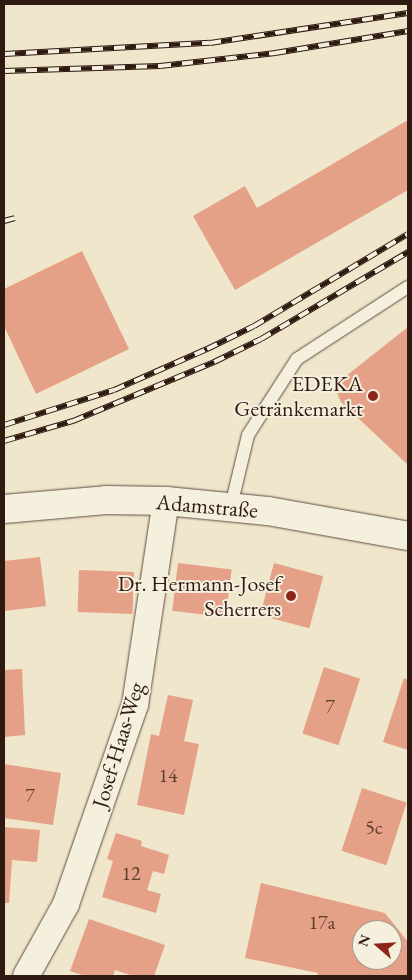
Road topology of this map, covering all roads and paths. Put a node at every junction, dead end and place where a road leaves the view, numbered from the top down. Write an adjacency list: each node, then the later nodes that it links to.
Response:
1 (408, 287): 3 (lane)
2 (166, 501): 3 (main road, Adamstraße); 4 (main road, Adamstraße); 6 (street, Josef-Haas-Weg)
3 (231, 506): 5 (main road, Adamstraße)
4 (4, 509)
5 (408, 536)
6 (26, 976)

